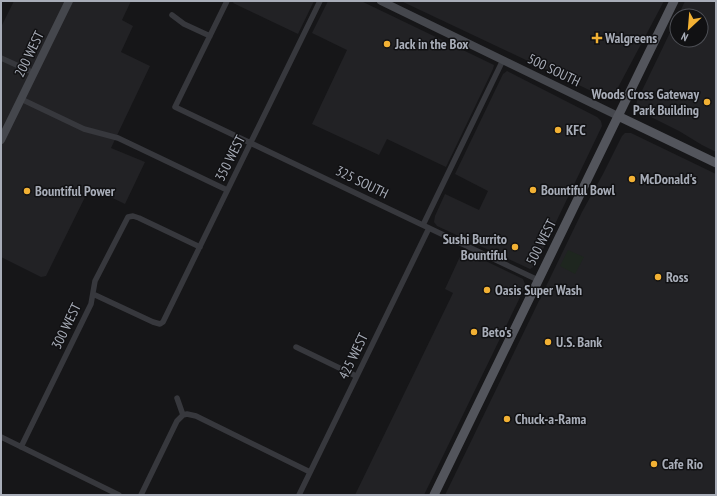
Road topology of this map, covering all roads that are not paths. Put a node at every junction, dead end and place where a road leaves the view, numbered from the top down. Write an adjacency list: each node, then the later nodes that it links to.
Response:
1 (69, 1): 10 (main road, 200 WEST)
2 (227, 1): 7 (street)
3 (320, 1): 14 (street, 350 WEST)
4 (380, 1): 9 (main road, 500 SOUTH)
5 (674, 1): 12 (main road, 500 WEST)
6 (172, 15): 7 (street)
7 (210, 36): 14 (street, 325 SOUTH)
8 (1, 58): 10 (street)
9 (503, 60): 12 (main road, 500 SOUTH); 17 (street, 425 WEST)
10 (34, 74): 11 (main road, 200 WEST)
11 (21, 99): 13 (main road, 200 WEST); 16 (street)
12 (618, 116): 15 (main road, 500 SOUTH); 19 (main road, 500 WEST)
13 (1, 140)
14 (251, 142): 16 (street, 350 WEST); 17 (street, 325 SOUTH)
15 (716, 163)
16 (227, 190): 18 (street, 350 WEST)
17 (426, 226): 19 (street, 325 SOUTH); 22 (street, 425 WEST)
18 (200, 247): 20 (street, 350 WEST); 20 (street, 300 WEST)
19 (538, 280): 31 (main road, 500 WEST)
20 (93, 294): 26 (street, 300 WEST)
21 (296, 347): 22 (street)
22 (356, 376): 27 (street, 425 WEST)
23 (177, 398): 24 (street)
24 (183, 415): 27 (street); 29 (street)
25 (1, 437): 26 (street)
26 (21, 447): 28 (street)
27 (310, 472): 30 (street, 425 WEST)
28 (119, 495)
29 (141, 495)
30 (299, 495)
31 (434, 495)

